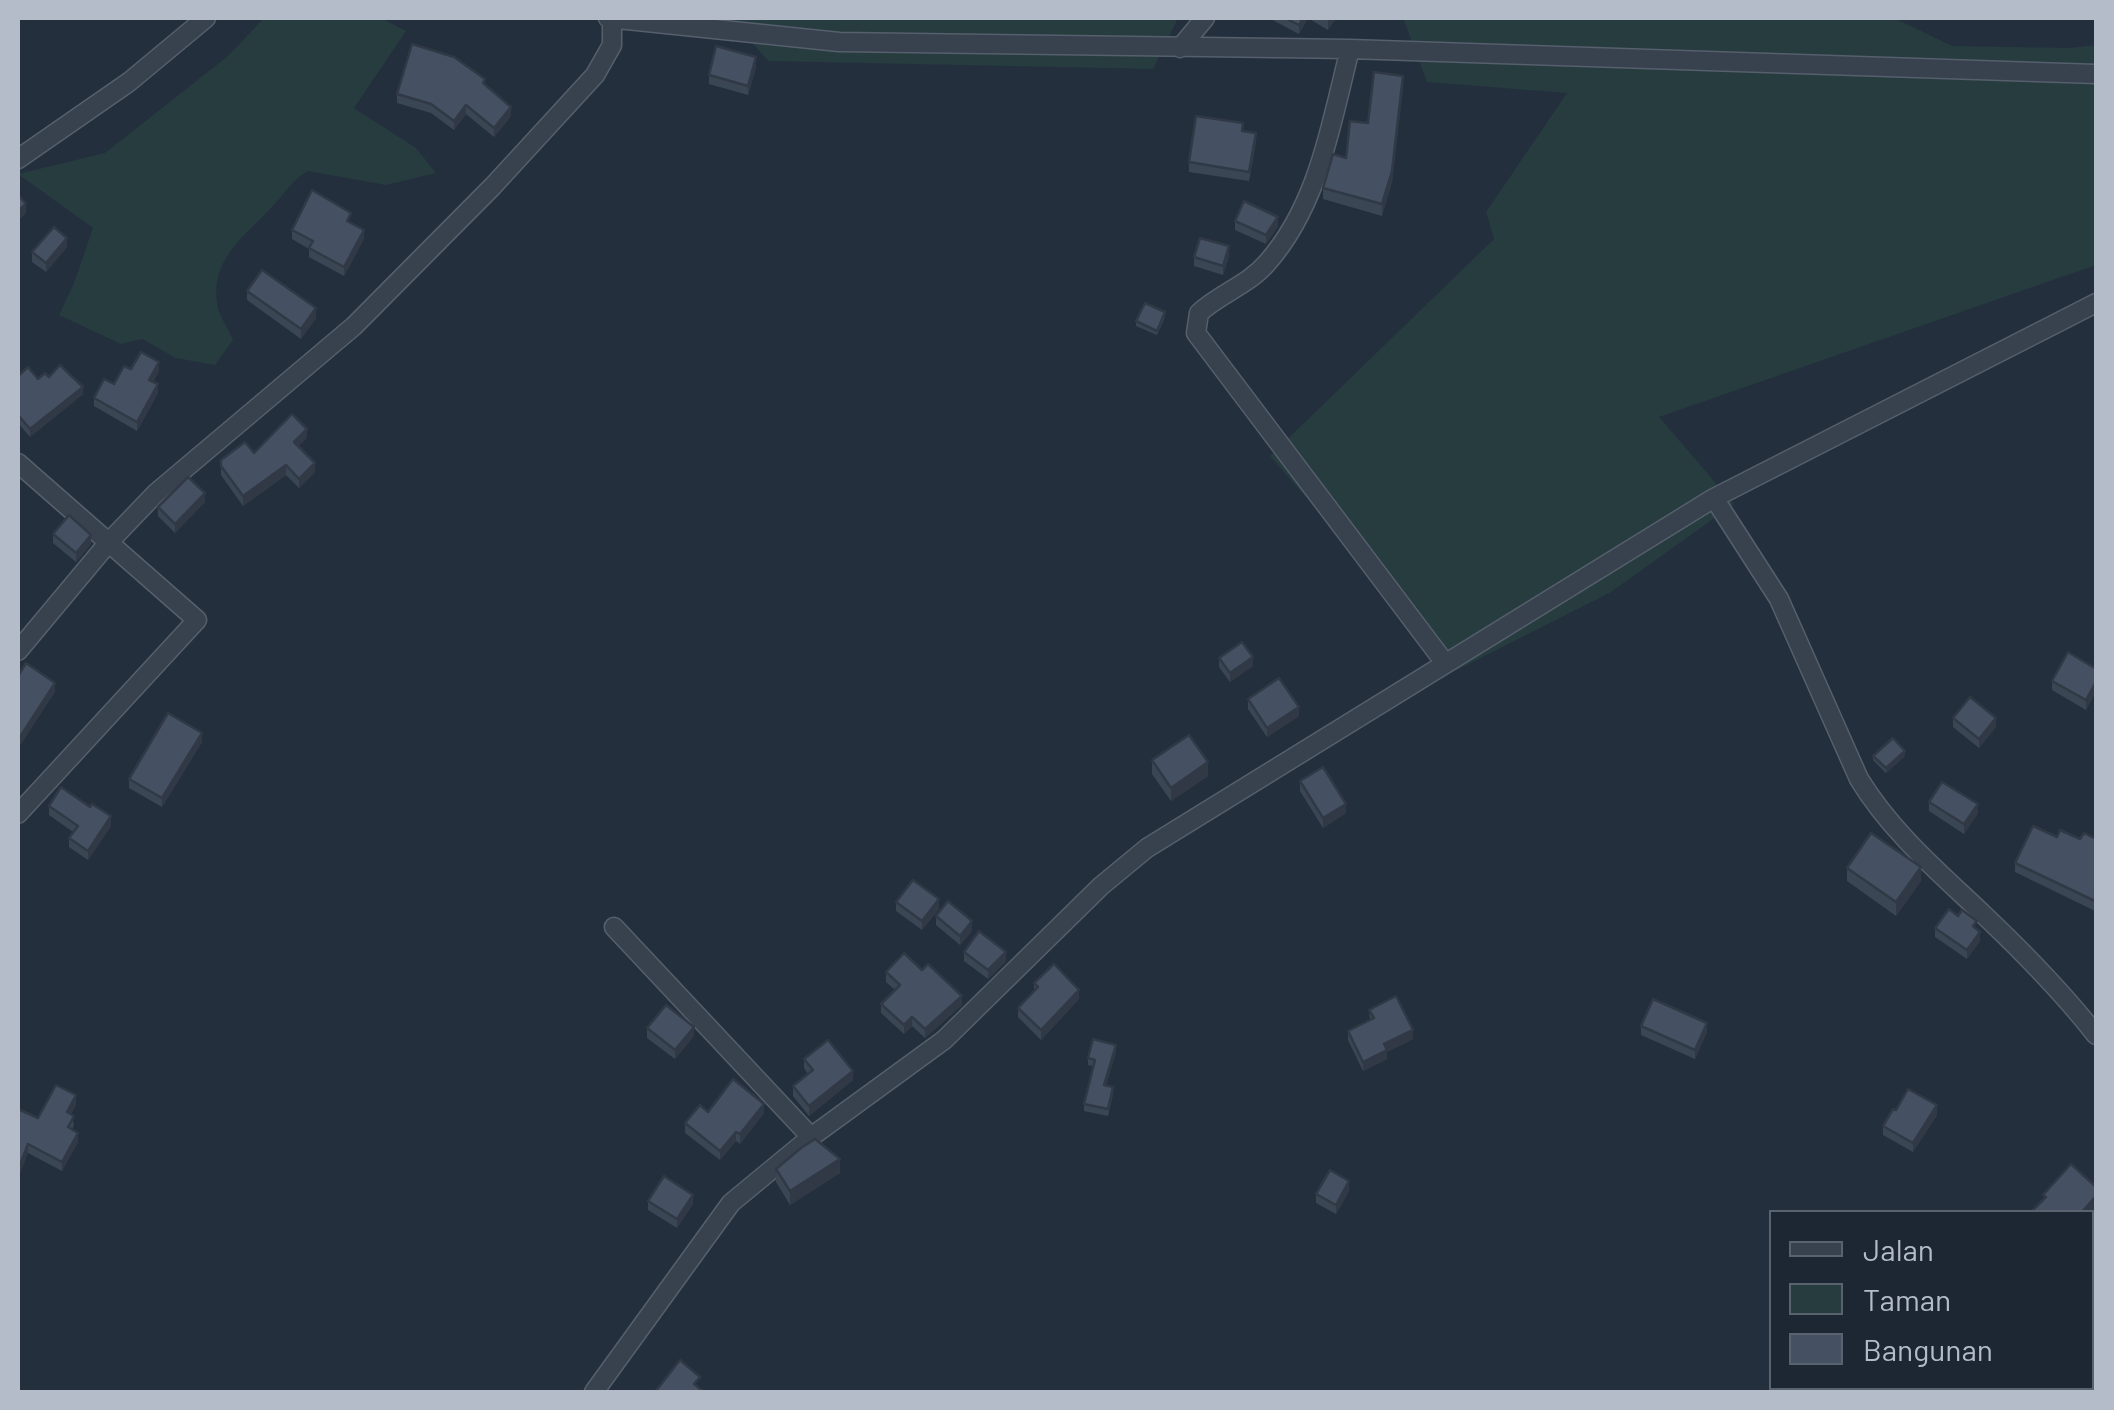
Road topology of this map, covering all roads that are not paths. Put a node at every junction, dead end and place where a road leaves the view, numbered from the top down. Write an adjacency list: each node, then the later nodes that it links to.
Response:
1 (206, 18): 7 (street)
2 (610, 18): 4 (street); 11 (street)
3 (1204, 18): 4 (street)
4 (1180, 48): 5 (street)
5 (1350, 50): 6 (street); 13 (street)
6 (2096, 74)
7 (18, 160)
8 (2096, 303): 10 (street)
9 (18, 463): 11 (street)
10 (1714, 498): 13 (street); 16 (street)
11 (109, 542): 12 (street); 14 (street)
12 (18, 652)
13 (1445, 663): 17 (street)
14 (18, 814)
15 (614, 927): 17 (street)
16 (2096, 1035)
17 (811, 1137): 18 (street)
18 (594, 1392)

